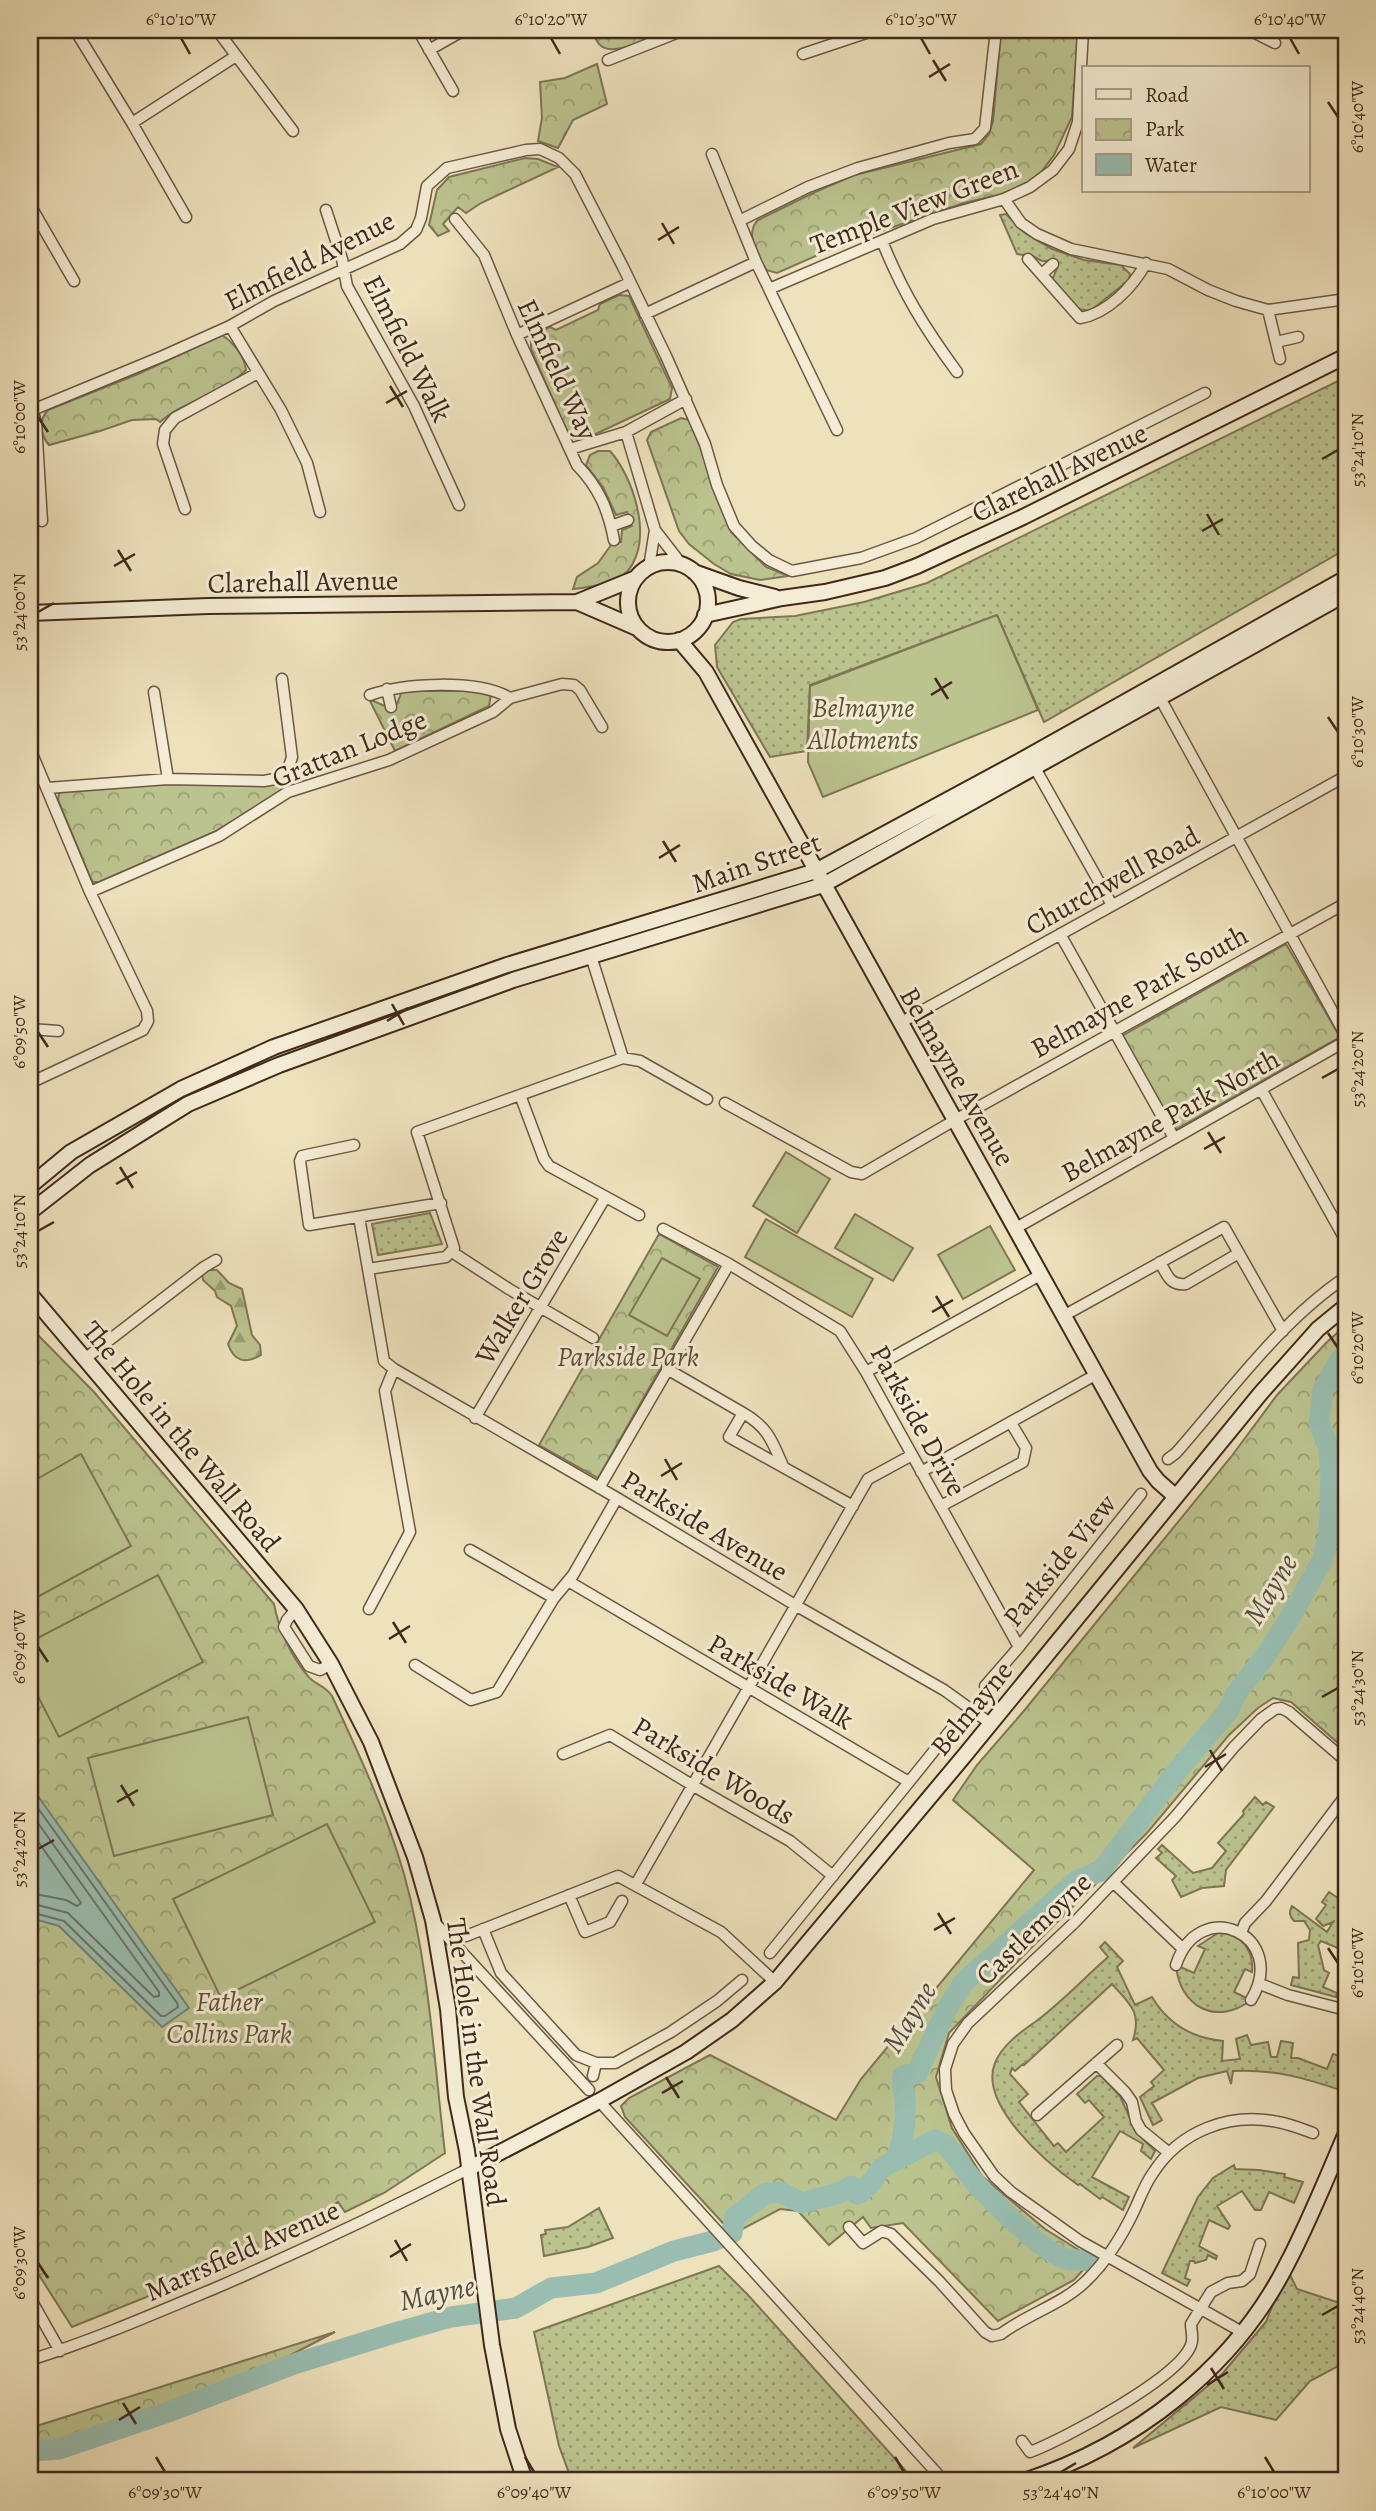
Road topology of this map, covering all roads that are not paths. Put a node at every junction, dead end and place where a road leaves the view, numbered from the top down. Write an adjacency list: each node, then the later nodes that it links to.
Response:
1 (75, 30): 19 (street)
2 (217, 30): 13 (street)
3 (418, 30): 11 (street)
4 (464, 30): 11 (street)
5 (684, 30): 14 (street)
6 (875, 30): 12 (street)
7 (996, 30): 27 (street)
8 (1083, 30): 15 (street, Temple View Green)
9 (1249, 30): 10 (street)
10 (1275, 43)
11 (429, 50): 17 (street)
12 (803, 54)
13 (236, 56): 19 (street); 20 (street)
14 (608, 60)
15 (1082, 66)
16 (1082, 76): 18 (street, Temple View Green)
17 (453, 91)
18 (1081, 122): 22 (street, Temple View Green)
19 (132, 123): 25 (street)
20 (293, 131)
21 (712, 153): 27 (street)
22 (1004, 199): 28 (street, Temple View Green); 31 (street)
23 (30, 205): 35 (street)
24 (326, 210): 33 (street, Elmfield Walk)
25 (186, 217)
26 (455, 219): 42 (street, Elmfield Way)
27 (739, 221): 30 (street)
28 (882, 241): 37 (street, Temple View Green); 47 (street)
29 (1028, 259): 34 (street)
30 (756, 262): 37 (street); 40 (street)
31 (1146, 263): 34 (street); 39 (street)
32 (1053, 264): 34 (street)
33 (344, 270): 36 (street, Elmfield Avenue); 41 (street, Elmfield Avenue); 55 (street, Elmfield Walk)
34 (1042, 274)
35 (74, 281)
36 (629, 283): 40 (street, Elmfield Avenue); 42 (street)
37 (769, 289): 52 (street)
38 (1346, 299): 39 (street)
39 (1268, 310): 44 (street)
40 (645, 314): 50 (street, Elmfield Avenue)
41 (230, 326): 48 (street); 51 (street, Elmfield Avenue)
42 (517, 335): 54 (street, Elmfield Way)
43 (1298, 337): 44 (street)
44 (1276, 342): 46 (street)
45 (1346, 356): 68 (street, Clarehall Avenue)
46 (1280, 359)
47 (957, 372)
48 (258, 373): 56 (street); 57 (street)
49 (1205, 393): 50 (street, Elmfield Avenue)
50 (686, 400): 53 (street)
51 (31, 407): 59 (street)
52 (836, 430)
53 (626, 432): 54 (street); 61 (street)
54 (570, 449): 60 (street, Elmfield Way)
55 (459, 505)
56 (185, 509)
57 (320, 512)
58 (628, 520): 60 (street)
59 (42, 521)
60 (611, 526): 62 (street, Elmfield Way)
61 (655, 530): 63 (street); 64 (street)
62 (614, 540)
63 (649, 567): 64 (street); 65 (street)
64 (688, 568): 68 (street, Clarehall Avenue); 71 (street)
65 (636, 578): 69 (street, Clarehall Avenue); 72 (street)
66 (1346, 578): 92 (street, Main Street)
67 (1346, 594): 81 (street, Main Street)
68 (782, 598): 71 (street, Clarehall Avenue)
69 (577, 602): 70 (street, Clarehall Avenue); 72 (street, Clarehall Avenue)
70 (30, 612)
71 (705, 615): 73 (street)
72 (637, 628): 74 (street)
73 (694, 632): 74 (street); 75 (street, Belmayne Avenue)
74 (679, 640): 75 (street, Belmayne Avenue)
75 (706, 672): 92 (street, Belmayne Avenue)
76 (282, 679): 89 (street, Grattan Lodge)
77 (387, 689): 79 (street, Grattan Lodge); 80 (street, Grattan Lodge); 82 (street, Grattan Lodge)
78 (155, 692): 89 (street)
79 (370, 695)
80 (510, 698): 83 (street, Grattan Lodge); 94 (street, Grattan Lodge)
81 (1160, 698): 87 (street, Main Street); 91 (street)
82 (391, 707)
83 (592, 709): 84 (street); 85 (street, Grattan Lodge)
84 (580, 716)
85 (602, 727)
86 (30, 749): 90 (street)
87 (1035, 768): 93 (street, Main Street); 96 (street)
88 (1346, 776): 91 (street, Churchwell Road)
89 (168, 779): 90 (street, Grattan Lodge)
90 (47, 788): 94 (street)
91 (1236, 837): 96 (street, Churchwell Road); 98 (street)
92 (816, 871): 93 (street, Belmayne Avenue); 107 (street, Main Street)
93 (823, 885): 99 (street, Main Street); 100 (street, Belmayne Avenue)
94 (90, 892): 106 (street)
95 (1346, 903): 98 (street, Belmayne Park South)
96 (1112, 905): 97 (street, Churchwell Road)
97 (1060, 934): 100 (street, Churchwell Road); 103 (street)
98 (1290, 934): 103 (street, Belmayne Park South); 104 (street)
99 (591, 957): 105 (street); 112 (street, Main Street)
100 (900, 1023): 113 (street, Belmayne Avenue)
101 (30, 1029): 102 (street)
102 (58, 1031)
103 (1114, 1031): 113 (street, Belmayne Park South); 114 (street)
104 (1346, 1039): 108 (street, Belmayne Park North)
105 (623, 1058): 109 (street); 110 (street)
106 (30, 1083)
107 (181, 1089): 112 (street); 116 (street, Main Street)
108 (1261, 1090): 114 (street, Belmayne Park North); 124 (street)
109 (520, 1095): 117 (street); 118 (street)
110 (707, 1099)
111 (725, 1103): 113 (street, Belmayne Park South)
112 (188, 1104): 119 (street, Main Street)
113 (955, 1120): 123 (street, Belmayne Avenue)
114 (1174, 1138): 123 (street, Belmayne Park North)
115 (354, 1145): 121 (street)
116 (30, 1186)
117 (606, 1198): 120 (street); 135 (street, Walker Grove)
118 (441, 1203): 121 (street); 125 (street)
119 (30, 1212)
120 (639, 1214)
121 (359, 1217): 130 (street)
122 (663, 1228): 129 (street, Parkside Drive)
123 (1016, 1228): 131 (street, Belmayne Avenue)
124 (1346, 1241)
125 (452, 1252): 130 (street); 135 (street)
126 (1239, 1253): 128 (street); 128 (street); 137 (street)
127 (216, 1260): 139 (street)
128 (1160, 1262): 136 (street)
129 (729, 1264): 141 (street); 142 (street, Parkside Drive)
130 (368, 1269): 140 (street)
131 (1042, 1274): 136 (street, Belmayne Avenue); 142 (street)
132 (1346, 1277): 137 (street)
133 (30, 1294): 139 (street, The Hole in the Wall Road)
134 (1346, 1306): 153 (street, Belmayne)
135 (541, 1307): 138 (street); 145 (street, Walker Grove)
136 (1065, 1315): 143 (street, Belmayne Avenue)
137 (1283, 1332): 148 (street)
138 (593, 1338)
139 (86, 1358): 161 (street, The Hole in the Wall Road)
140 (394, 1369): 145 (street, Parkside Avenue); 162 (street)
141 (667, 1370): 144 (street); 151 (street)
142 (866, 1372): 147 (street, Parkside Drive)
143 (1097, 1374): 146 (street); 153 (street, Belmayne Avenue)
144 (743, 1413): 149 (street); 149 (street)
145 (475, 1418): 151 (street, Parkside Avenue)
146 (1011, 1423): 150 (street); 156 (street)
147 (912, 1455): 150 (street, Parkside Drive); 155 (street)
148 (1168, 1459)
149 (783, 1466): 155 (street)
150 (921, 1472): 156 (street, Parkside Drive)
151 (599, 1488): 154 (street, Parkside Avenue)
152 (1141, 1494): 163 (street, Parkside View)
153 (1176, 1497): 168 (street, Belmayne)
154 (617, 1498): 158 (street); 160 (street, Parkside Avenue)
155 (853, 1506): 160 (street)
156 (941, 1506): 163 (street, Parkside Drive)
157 (470, 1550): 159 (street)
158 (568, 1581): 159 (street); 167 (street, Parkside Walk)
159 (554, 1598): 165 (street)
160 (795, 1605): 167 (street); 168 (street, Parkside Avenue)
161 (296, 1609): 164 (street, The Hole in the Wall Road); 164 (street)
162 (369, 1609)
163 (1019, 1647): 166 (street, Parkside View)
164 (331, 1664): 180 (street, The Hole in the Wall Road)
165 (415, 1665)
166 (985, 1686)
167 (748, 1689): 172 (street, Parkside Walk); 173 (street)
168 (990, 1723): 188 (street, Belmayne)
169 (954, 1726): 172 (street)
170 (563, 1754): 173 (street, Parkside Woods)
171 (1346, 1761): 176 (street, Castlemoyne)
172 (909, 1782): 175 (street)
173 (692, 1786): 175 (street, Parkside Woods); 177 (street)
174 (1346, 1795): 182 (street)
175 (833, 1876): 185 (street)
176 (1113, 1882): 184 (street, Castlemoyne); 204 (street, Castlemoyne)
177 (639, 1886): 178 (street); 188 (street)
178 (569, 1895): 179 (street); 181 (street)
179 (622, 1901)
180 (433, 1920): 196 (street); 201 (street, The Hole in the Wall Road)
181 (483, 1929): 183 (street); 193 (street)
182 (1241, 1933): 184 (street); 189 (street)
183 (466, 1936)
184 (1182, 1948): 186 (street)
185 (770, 1953)
186 (1176, 1965)
187 (742, 1980): 193 (street)
188 (775, 1982): 196 (street, Belmayne)
189 (1260, 1984): 190 (street); 191 (street)
190 (1251, 2000)
191 (1346, 2010)
192 (1117, 2045): 194 (street)
193 (596, 2063): 195 (street)
194 (1096, 2063): 197 (street); 200 (street)
195 (593, 2076)
196 (594, 2095): 201 (street, Belmayne); 213 (street)
197 (1037, 2115)
198 (1313, 2133): 200 (street)
199 (1346, 2133): 207 (street)
200 (1168, 2152): 204 (street)
201 (468, 2169): 208 (street, Marrsfield Avenue); 212 (street, The Hole in the Wall Road)
202 (849, 2227): 204 (street)
203 (1260, 2245): 206 (street)
204 (1107, 2256): 206 (street, Castlemoyne)
205 (30, 2298): 208 (street)
206 (1200, 2308): 207 (street, Castlemoyne); 210 (street)
207 (1242, 2332): 211 (street)
208 (60, 2351): 209 (street, Marrsfield Avenue)
209 (30, 2360)
210 (1022, 2441)
211 (1041, 2477): 214 (street)
212 (525, 2481)
213 (944, 2481)
214 (1024, 2481)

